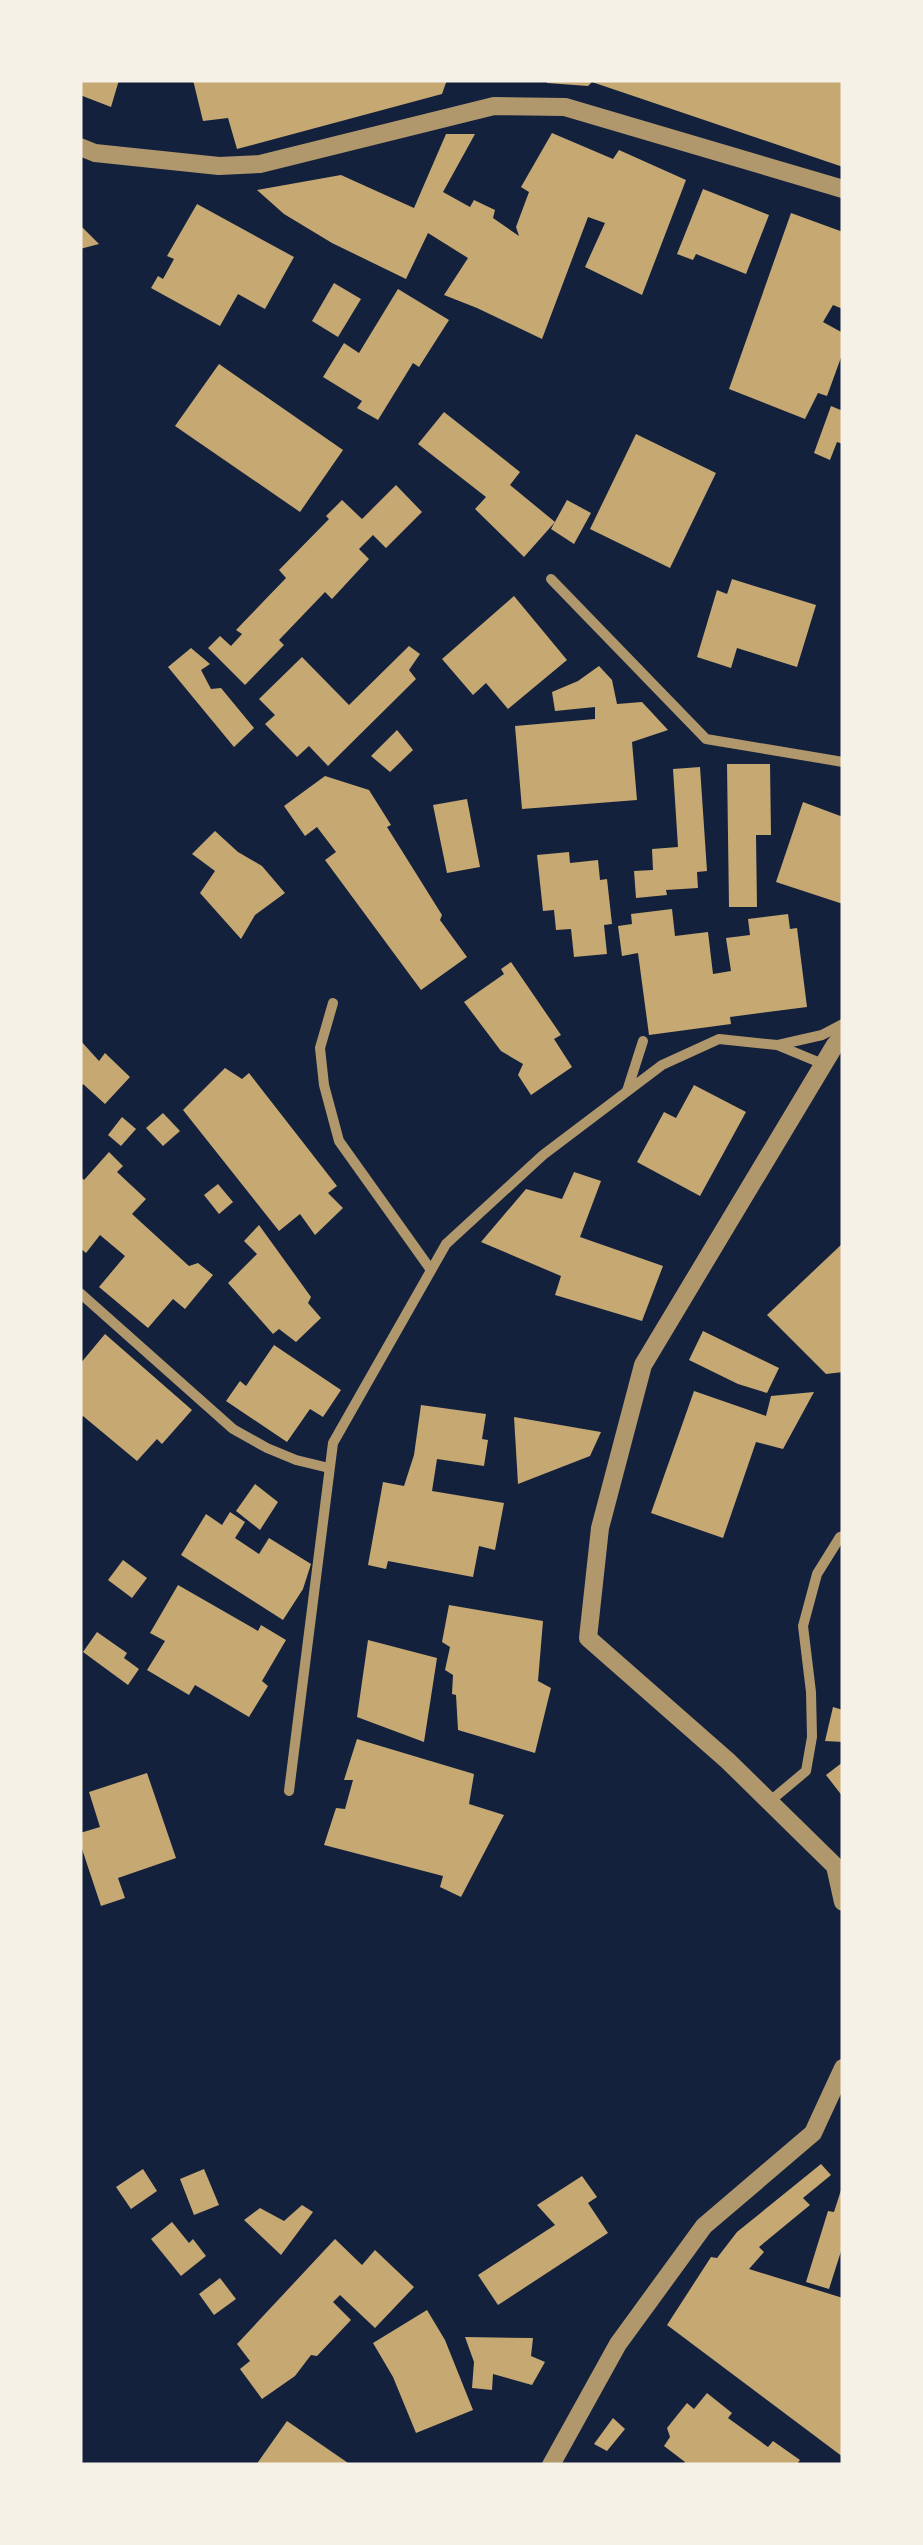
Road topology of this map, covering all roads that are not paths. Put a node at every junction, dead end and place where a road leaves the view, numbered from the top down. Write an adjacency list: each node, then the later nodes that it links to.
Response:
1 (80, 147): 2 (street)
2 (843, 189)
3 (551, 578): 4 (street)
4 (843, 762)
5 (333, 1002): 12 (street)
6 (843, 1024): 9 (street)
7 (843, 1035): 10 (street)
8 (644, 1041): 11 (street)
9 (777, 1045): 10 (street); 11 (street)
10 (824, 1064): 17 (street)
11 (627, 1092): 12 (street)
12 (431, 1270): 14 (street)
13 (80, 1293): 14 (street)
14 (329, 1468): 16 (street)
15 (843, 1536): 17 (street)
16 (290, 1790)
17 (769, 1802): 18 (street)
18 (843, 1902)
19 (843, 2068): 20 (street)
20 (551, 2465)

